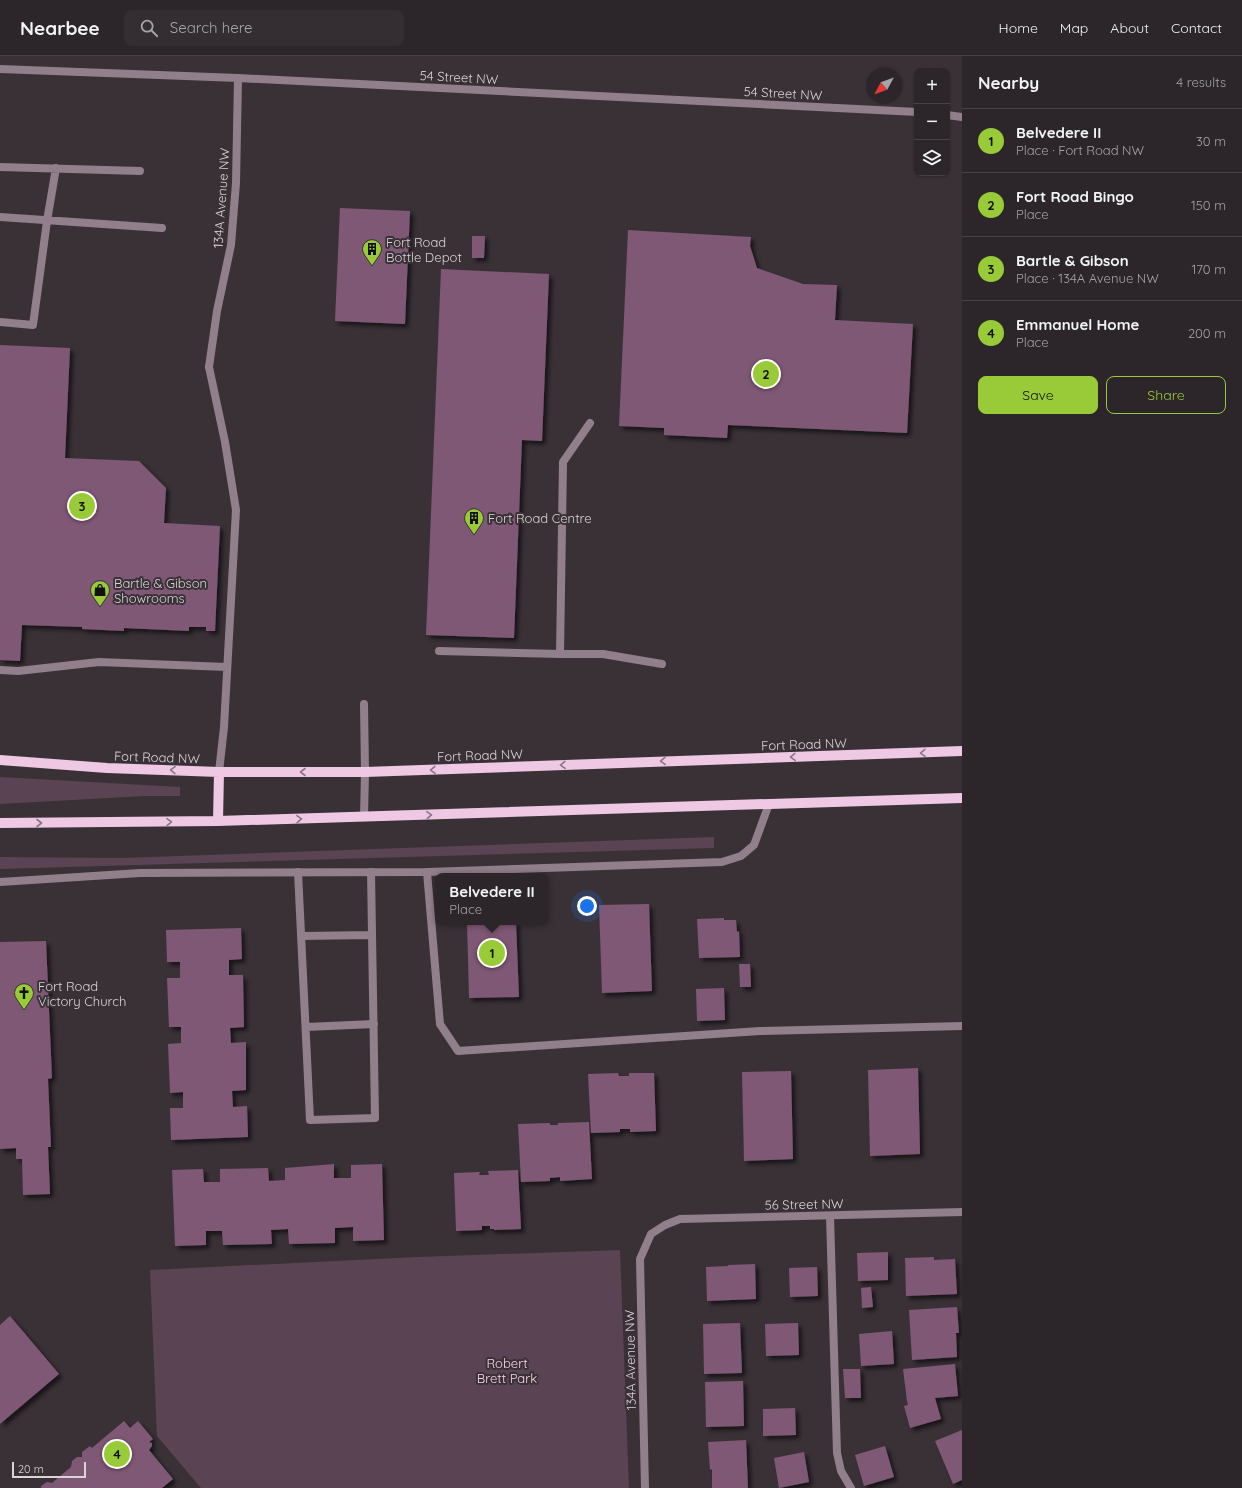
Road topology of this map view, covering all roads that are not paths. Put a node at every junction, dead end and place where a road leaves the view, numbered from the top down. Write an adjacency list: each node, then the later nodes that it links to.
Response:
1 (0, 68): 2 (street, 54 Street NW)
2 (238, 78): 3 (street, 54 Street NW); 17 (street, 134A Avenue NW)
3 (914, 112)
4 (950, 115): 5 (street)
5 (962, 117)
6 (0, 167): 7 (street)
7 (56, 168): 8 (street); 10 (street)
8 (140, 171)
9 (0, 218): 10 (street)
10 (47, 221): 11 (street); 12 (street)
11 (162, 228)
12 (0, 322)
13 (590, 423): 15 (street)
14 (439, 651): 15 (street)
15 (560, 654): 16 (street)
16 (662, 664)
17 (226, 667): 18 (street); 22 (street)
18 (0, 670)
19 (364, 704): 23 (street)
20 (962, 751): 23 (main road, Fort Road NW, one-way to 23)
21 (0, 760): 22 (main road, Fort Road NW, one-way to 21)
22 (219, 772): 23 (main road, Fort Road NW, one-way to 22); 27 (main road)
23 (365, 772): 26 (street)
24 (962, 798): 25 (main road)
25 (769, 804): 26 (main road, one-way to 25); 31 (street)
26 (364, 817): 27 (main road, one-way to 26)
27 (218, 821): 28 (main road, one-way to 27)
28 (0, 823)
29 (298, 872): 30 (street); 32 (street); 34 (street)
30 (370, 872): 31 (street); 33 (street)
31 (426, 872): 36 (street)
32 (0, 882)
33 (372, 934): 34 (street); 35 (street)
34 (301, 936): 37 (street)
35 (374, 1024): 37 (street); 37 (street)
36 (962, 1026)
37 (306, 1027)
38 (962, 1212): 39 (street, 56 Street NW)
39 (830, 1216): 40 (street, 56 Street NW); 42 (street)
40 (650, 1234): 41 (street, 134A Avenue NW)
41 (646, 1488)
42 (851, 1488)

